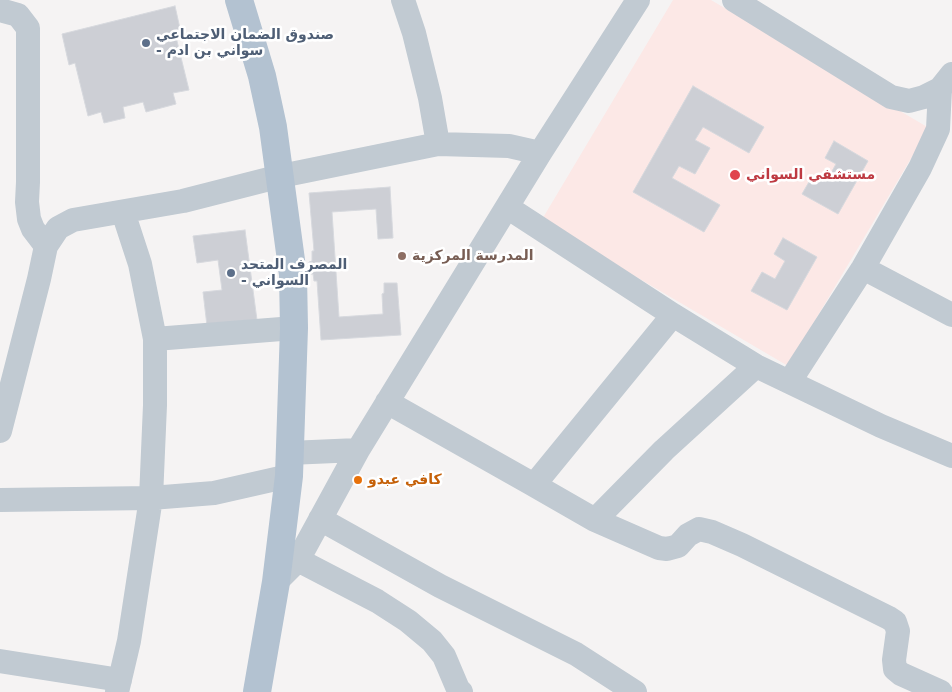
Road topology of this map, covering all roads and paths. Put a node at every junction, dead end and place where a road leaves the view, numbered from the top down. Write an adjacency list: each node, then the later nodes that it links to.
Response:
1 (239, 0): 9 (main road)
2 (403, 0): 7 (street)
3 (638, 0): 8 (street)
4 (734, 0): 6 (street)
5 (0, 10): 12 (street)
6 (946, 82): 13 (street)
7 (438, 144): 8 (street); 9 (street)
8 (540, 153): 10 (street)
9 (281, 176): 11 (street); 16 (main road)
10 (507, 207): 15 (street); 20 (street)
11 (123, 212): 12 (street); 17 (street)
12 (46, 246): 21 (street)
13 (862, 268): 14 (street); 19 (street)
14 (952, 314)
15 (673, 315): 18 (street); 25 (street)
16 (294, 328): 17 (street); 24 (main road)
17 (155, 339): 26 (street)
18 (756, 366): 19 (street); 29 (street)
19 (790, 381): 23 (street)
20 (387, 402): 22 (street); 25 (street)
21 (0, 431)
22 (358, 450): 24 (street); 28 (street)
23 (952, 456)
24 (289, 465): 26 (street); 31 (main road)
25 (534, 485): 29 (street)
26 (151, 498): 27 (street); 33 (street)
27 (0, 500)
28 (320, 519): 30 (street); 36 (street)
29 (595, 520): 37 (street)
30 (298, 560): 31 (street); 35 (street)
31 (276, 582): 34 (main road)
32 (0, 660): 33 (street)
33 (118, 686)
34 (257, 692)
35 (461, 692)
36 (635, 692)
37 (941, 692)

